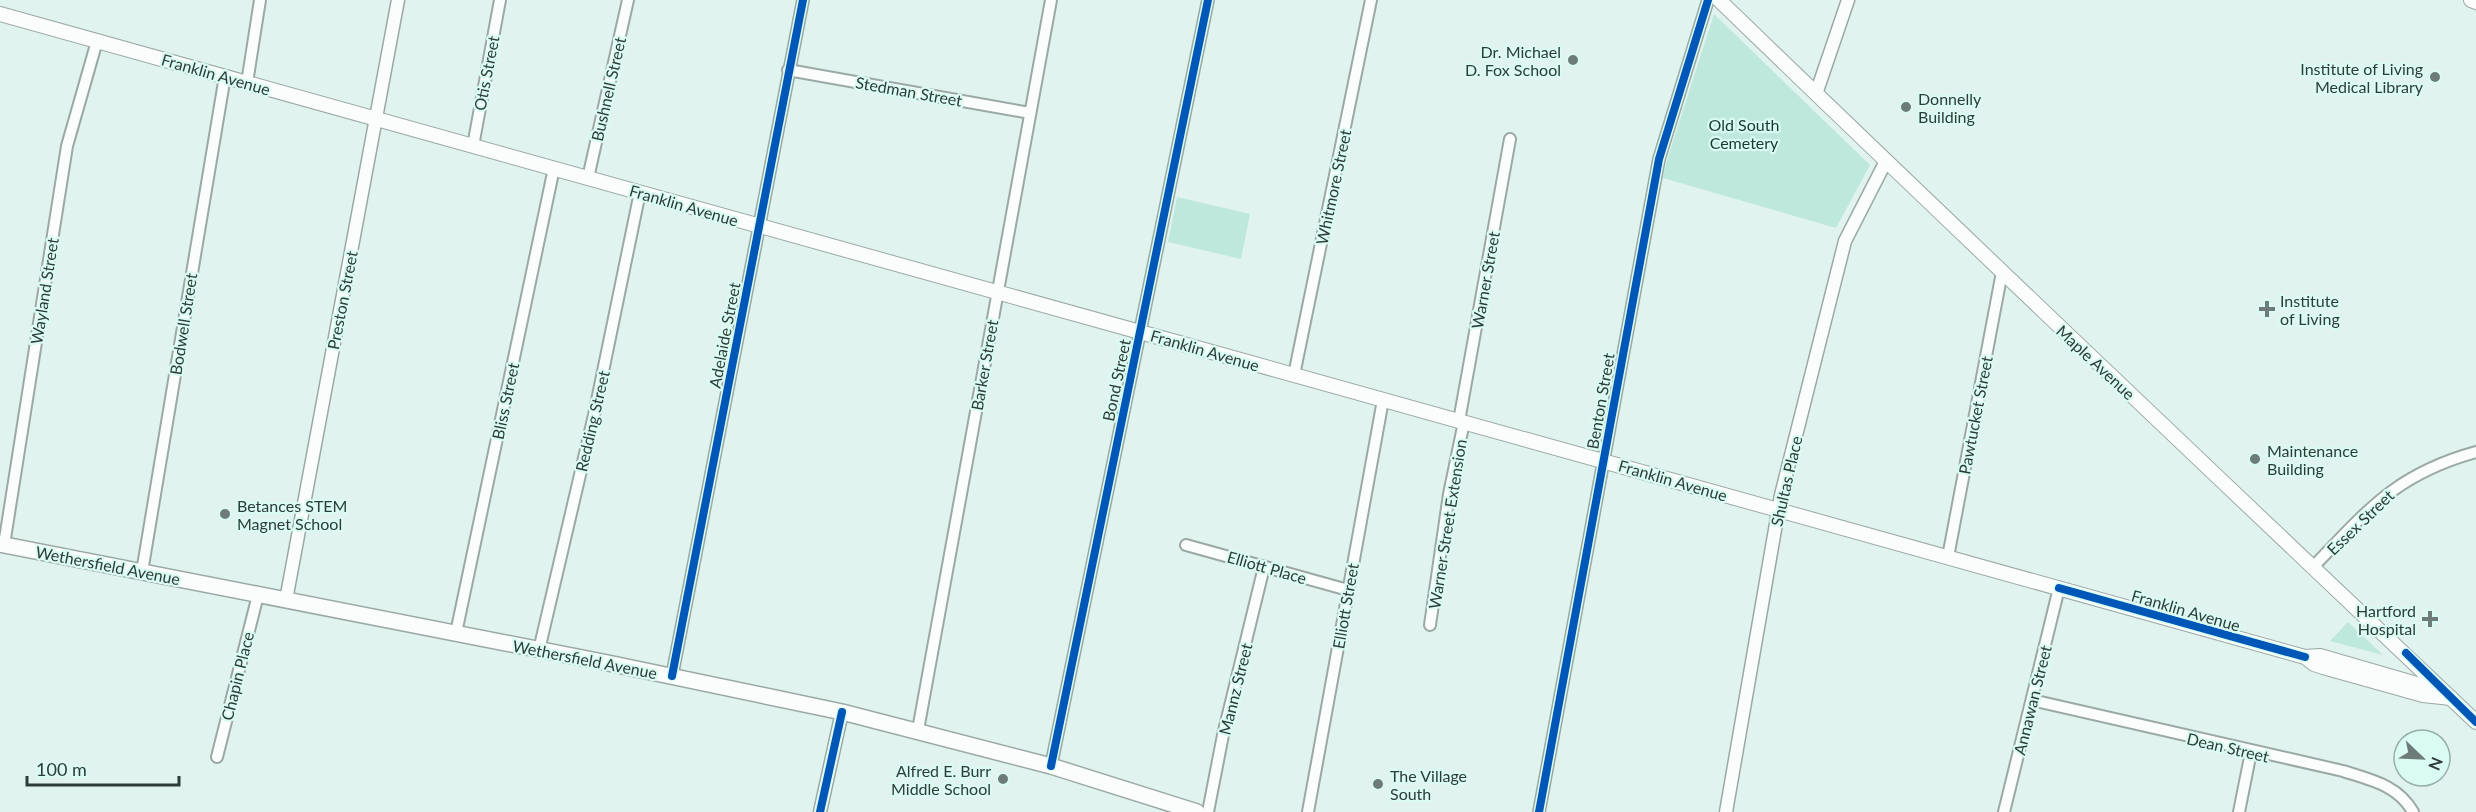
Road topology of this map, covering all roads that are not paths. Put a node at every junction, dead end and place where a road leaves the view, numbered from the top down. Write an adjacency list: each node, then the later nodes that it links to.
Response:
1 (260, 0): 18 (street)
2 (398, 0): 21 (street, Preston Street)
3 (500, 0): 23 (street, Otis Street)
4 (628, 0): 26 (street, Bushnell Street)
5 (803, 0): 16 (street, Adelaide Street)
6 (1051, 0): 20 (street, Barker Street)
7 (1208, 0): 31 (street, Bond Street)
8 (1371, 0): 32 (street, Whitmore Street)
9 (1708, 0): 36 (street, Benton Street)
10 (1719, 0): 19 (main road, Maple Avenue)
11 (1848, 0): 19 (street)
12 (2471, 0): 13 (main road)
13 (2476, 3)
14 (0, 14): 15 (main road, Franklin Avenue)
15 (98, 41): 17 (main road, Franklin Avenue); 39 (street, Wayland Street)
16 (788, 70): 20 (street, Stedman Street); 28 (street, Adelaide Street)
17 (225, 76): 18 (main road, Franklin Avenue); 43 (street, Bodwell Street)
18 (247, 82): 21 (main road, Franklin Avenue)
19 (1816, 94): 24 (main road, Maple Avenue)
20 (1030, 113): 30 (street, Barker Street)
21 (375, 118): 23 (main road, Franklin Avenue); 47 (street, Preston Street)
22 (1510, 139): 34 (street, Warner Street)
23 (473, 146): 25 (main road, Franklin Avenue)
24 (1886, 161): 29 (main road, Maple Avenue); 37 (street, Shultas Place)
25 (554, 168): 26 (main road, Franklin Avenue); 49 (street, Bliss Street)
26 (588, 178): 27 (main road, Franklin Avenue)
27 (640, 192): 28 (main road, Franklin Avenue); 50 (street, Redding Street)
28 (759, 225): 30 (main road, Franklin Avenue); 51 (street, Adelaide Street)
29 (2002, 273): 40 (street, Pawtucket Street); 42 (main road, Maple Avenue)
30 (997, 292): 31 (main road, Franklin Avenue); 56 (street, Barker Street)
31 (1140, 332): 32 (main road, Franklin Avenue); 59 (street, Bond Street)
32 (1294, 375): 33 (main road, Franklin Avenue)
33 (1383, 400): 34 (main road, Franklin Avenue); 45 (street, Elliott Street)
34 (1461, 422): 36 (main road, Franklin Avenue); 48 (street, Warner Street Extension)
35 (2476, 452): 42 (street, Essex Street)
36 (1603, 461): 37 (main road, Franklin Avenue); 64 (street, Benton Street)
37 (1778, 510): 40 (main road, Franklin Avenue); 65 (street, Shultas Place)
38 (1185, 544): 41 (street, Elliott Place)
39 (2, 545): 43 (main road, Wethersfield Avenue)
40 (1948, 557): 44 (main road, Franklin Avenue)
41 (1264, 567): 45 (street, Elliott Place); 62 (street, Mannz Street)
42 (2313, 567): 52 (main road, Maple Avenue)
43 (142, 572): 46 (main road, Wethersfield Avenue)
44 (2059, 588): 52 (main road, Franklin Avenue); 53 (street, Annawan Street)
45 (1348, 590): 63 (street, Elliott Street)
46 (258, 595): 47 (main road, Wethersfield Avenue); 58 (street, Chapin Place)
47 (286, 600): 49 (main road, Wethersfield Avenue)
48 (1430, 625)
49 (456, 633): 50 (main road, Wethersfield Avenue)
50 (539, 650): 51 (main road, Wethersfield Avenue)
51 (672, 676): 54 (main road, Wethersfield Avenue)
52 (2451, 698): 55 (main road, Maple Avenue)
53 (2032, 700): 57 (street, Dean Street); 66 (street, Annawan Street)
54 (842, 712): 56 (main road, Wethersfield Avenue); 60 (street)
55 (2476, 722)
56 (918, 730): 59 (main road, Wethersfield Avenue)
57 (2252, 752): 67 (street); 68 (street, Dean Street)
58 (217, 757)
59 (1051, 766): 61 (main road, Wethersfield Avenue)
60 (820, 812)
61 (1197, 812)
62 (1208, 812)
63 (1308, 812)
64 (1539, 812)
65 (1726, 812)
66 (2004, 812)
67 (2239, 812)
68 (2414, 812)

